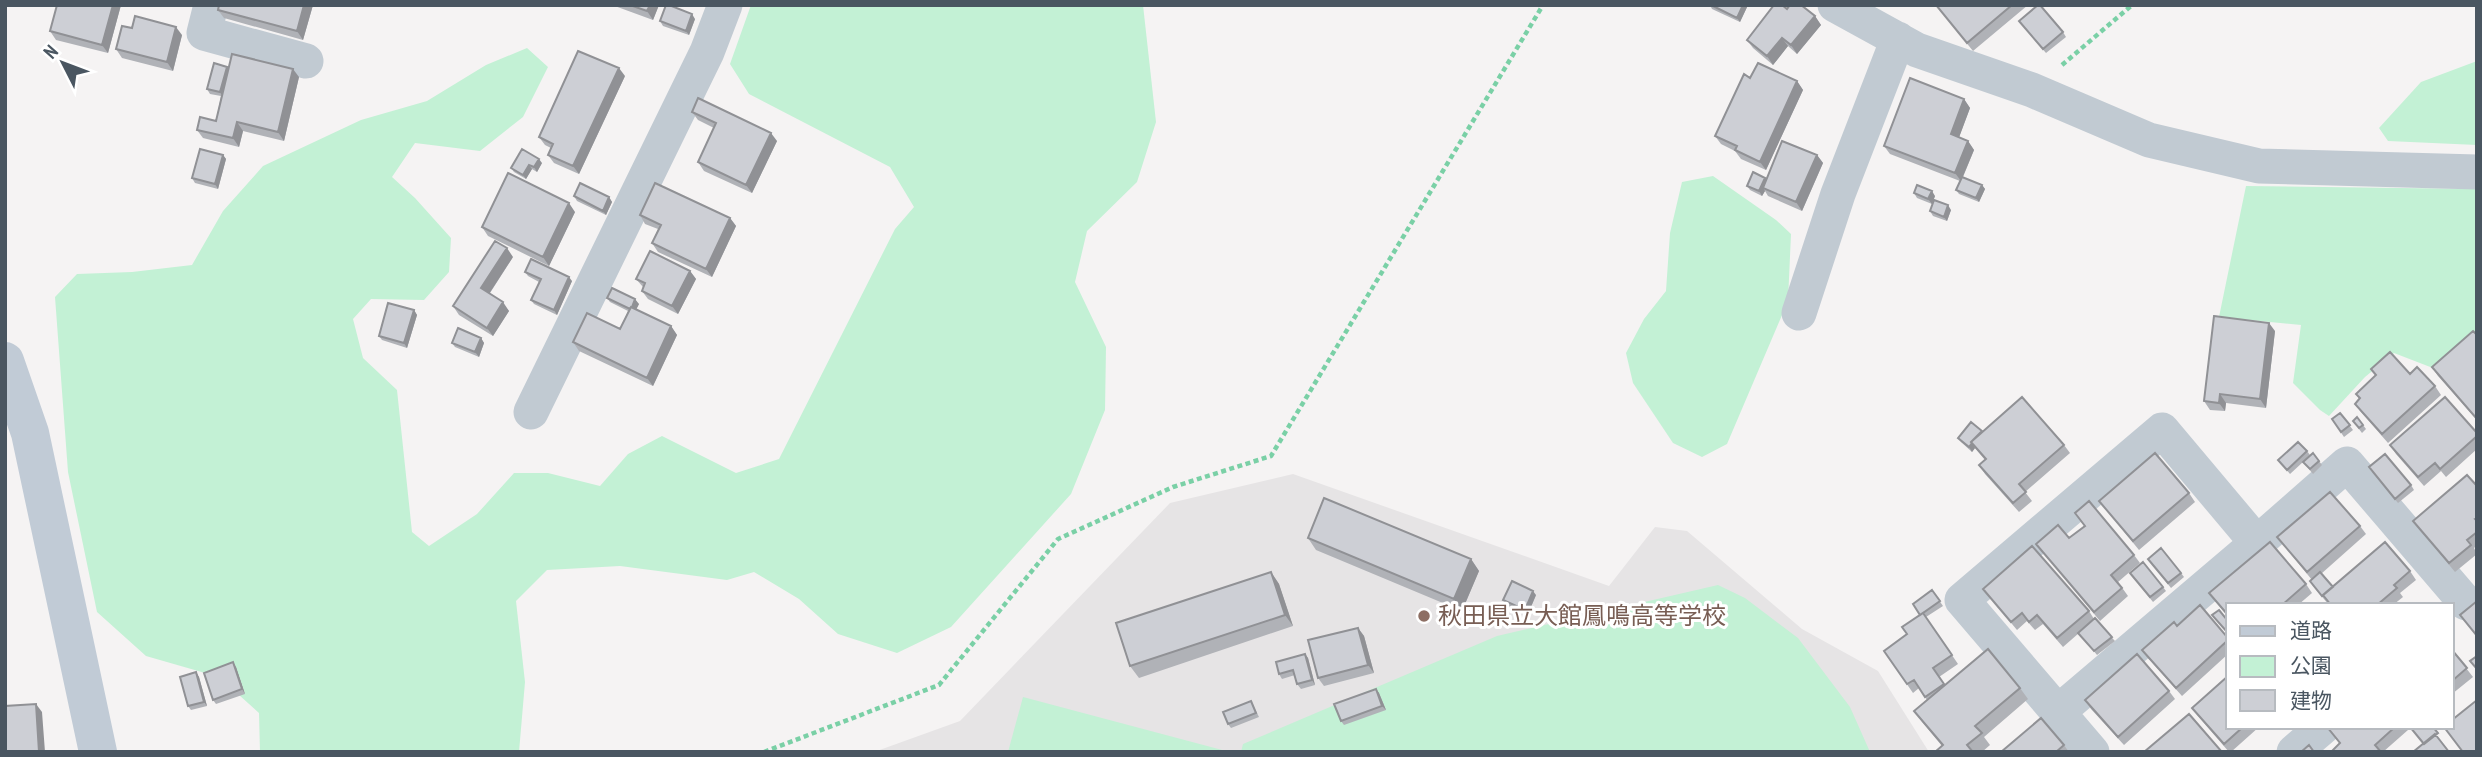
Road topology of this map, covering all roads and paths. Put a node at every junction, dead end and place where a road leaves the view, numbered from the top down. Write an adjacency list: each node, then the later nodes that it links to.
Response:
1 (211, 5): 7 (street)
2 (725, 5): 12 (street)
3 (1543, 5): 18 (path)
4 (1835, 5): 6 (street)
5 (2132, 5): 8 (path)
6 (1898, 39): 8 (street); 10 (street)
7 (306, 61)
8 (2032, 90): 9 (street)
9 (2477, 172)
10 (1800, 313)
11 (5, 361): 17 (street)
12 (531, 412)
13 (2257, 543): 14 (street); 15 (street); 15 (street)
14 (2465, 605)
15 (2058, 712): 19 (street)
16 (2321, 729): 20 (street)
17 (98, 752)
18 (764, 752)
19 (2092, 752)
20 (2294, 752)

